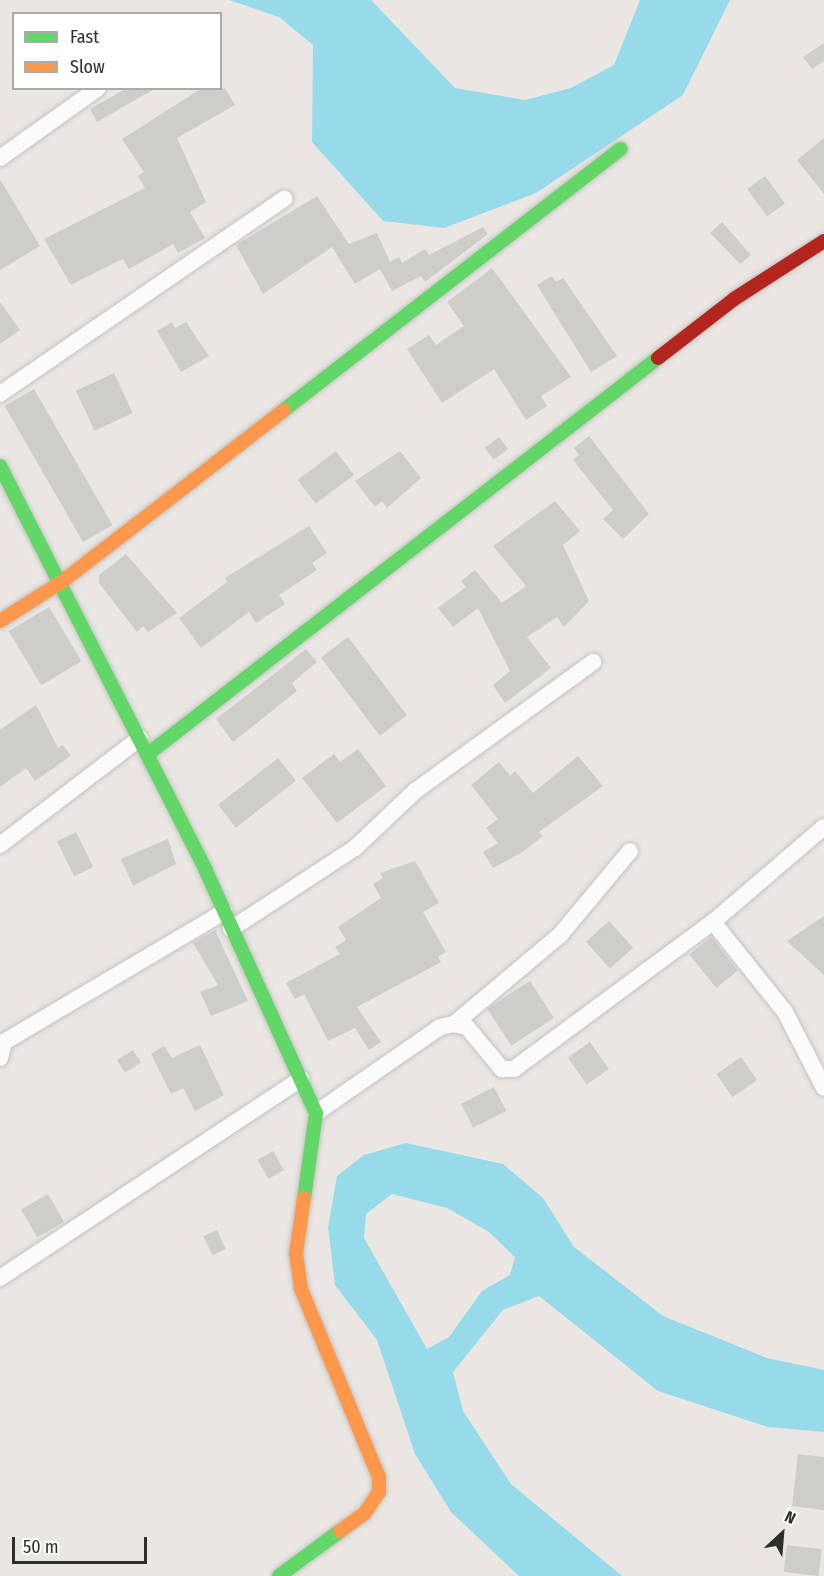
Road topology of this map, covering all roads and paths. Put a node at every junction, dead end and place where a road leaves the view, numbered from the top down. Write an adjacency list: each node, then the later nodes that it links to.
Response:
1 (95, 90): 3 (street)
2 (621, 150): 8 (street)
3 (0, 158)
4 (285, 199): 6 (street)
5 (824, 241): 12 (street)
6 (0, 394)
7 (0, 466): 8 (street)
8 (63, 581): 9 (street); 11 (street)
9 (0, 621)
10 (593, 662): 18 (street)
11 (140, 738): 12 (street); 14 (street)
12 (148, 754): 16 (street)
13 (824, 827): 17 (street)
14 (0, 845)
15 (630, 851): 19 (street)
16 (224, 912): 18 (street); 20 (street)
17 (713, 922): 19 (street); 22 (street)
18 (231, 929): 21 (street)
19 (454, 1024): 23 (street)
20 (0, 1058)
21 (301, 1079): 23 (street); 24 (street)
22 (824, 1088)
23 (316, 1113): 25 (street)
24 (0, 1278)
25 (279, 1576)

